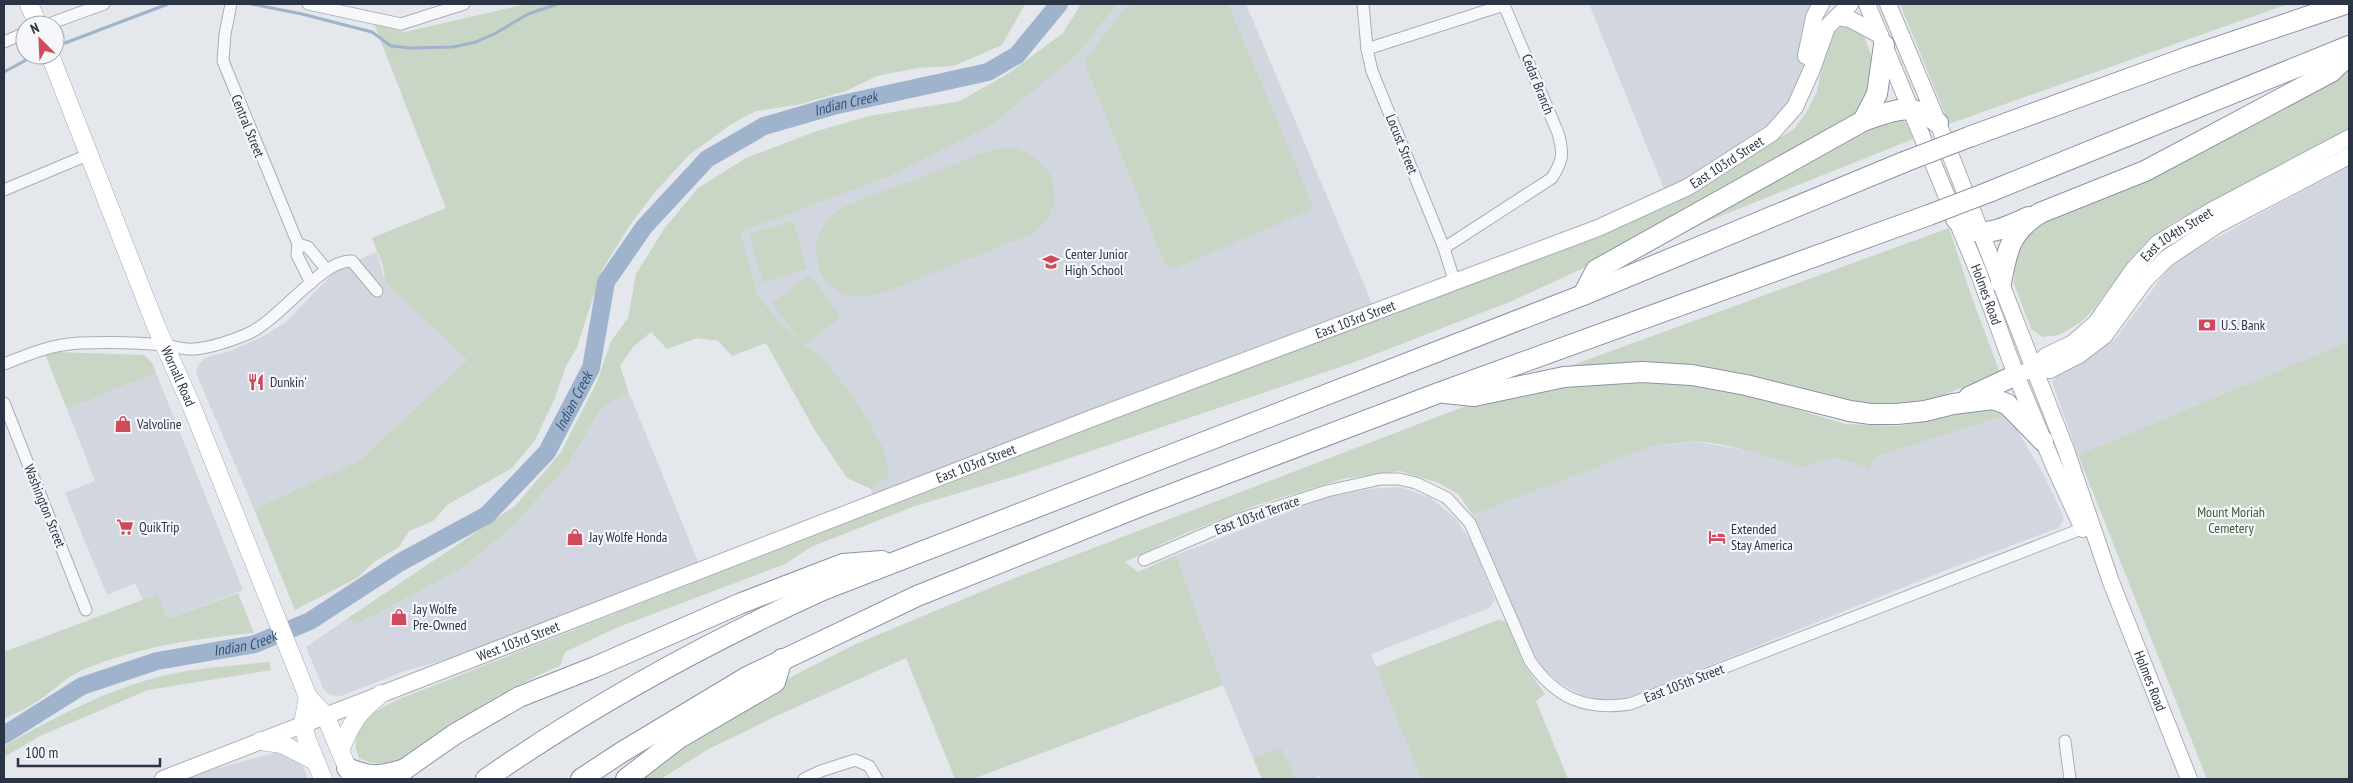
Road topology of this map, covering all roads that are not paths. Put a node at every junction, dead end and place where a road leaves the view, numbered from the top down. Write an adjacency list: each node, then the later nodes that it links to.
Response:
1 (104, 4): 12 (street)
2 (231, 4): 29 (street, Central Street)
3 (308, 4): 4 (street)
4 (464, 4)
5 (1363, 4): 15 (street, Locust Street)
6 (1820, 4): 18 (street, East 103rd Street)
7 (1850, 4): 11 (street, East 103rd Street)
8 (1867, 4): 13 (street, Holmes Road)
9 (1888, 4): 21 (street, Holmes Road)
10 (2344, 4): 36 (highway, bridge)
11 (1838, 17): 13 (street); 18 (street, East 103rd Street)
12 (65, 18)
13 (1882, 40): 19 (street, Holmes Road); 20 (highway)
14 (2349, 46): 40 (highway, bridge)
15 (1367, 49): 30 (street, Locust Street); 30 (street, Cedar Branch)
16 (2349, 55): 26 (highway)
17 (54, 65): 23 (main road, Wornall Road)
18 (1802, 88): 32 (street, East 103rd Street)
19 (1910, 109): 20 (highway); 21 (highway); 27 (street, Holmes Road)
20 (1862, 121): 36 (highway)
21 (1938, 123): 28 (street, Holmes Road)
22 (2349, 138): 39 (street, East 104th Street)
23 (90, 154): 25 (street); 37 (main road, Wornall Road)
24 (2349, 156): 39 (street, East 104th Street)
25 (4, 190)
26 (2040, 213): 28 (highway); 33 (highway)
27 (1956, 218): 28 (highway); 39 (street, Holmes Road)
28 (1981, 232): 33 (street, Holmes Road)
29 (298, 244): 31 (street); 34 (street, Central Street)
30 (1444, 248): 32 (street, Locust Street)
31 (326, 269): 34 (street); 35 (street)
32 (1454, 280): 45 (street, East 103rd Street)
33 (2001, 282): 39 (street, Holmes Road)
34 (311, 283): 37 (street)
35 (377, 291)
36 (1583, 295): 47 (highway)
37 (164, 345): 38 (street); 52 (main road, Wornall Road)
38 (4, 364)
39 (2025, 372): 42 (highway); 43 (street, Holmes Road); 46 (street, Holmes Road)
40 (1441, 392): 42 (highway); 50 (highway)
41 (4, 403): 49 (street, Washington Street)
42 (1954, 404): 43 (highway)
43 (2043, 441): 46 (street, Holmes Road)
44 (1373, 480): 46 (street, East 105th Street); 48 (street, East 103rd Terrace)
45 (875, 503): 51 (street, West 103rd Street)
46 (2087, 527): 68 (street, Holmes Road)
47 (902, 559): 59 (highway); 62 (highway)
48 (1144, 560)
49 (86, 610)
50 (782, 659): 63 (highway); 64 (highway)
51 (382, 694): 53 (street, West 103rd Street); 58 (main road)
52 (308, 697): 53 (main road, Wornall Road); 54 (main road)
53 (325, 715): 54 (street, West 103rd Street); 58 (main road, Wornall Road)
54 (303, 724): 55 (street, West 103rd Street); 57 (main road); 58 (main road)
55 (261, 741): 57 (main road); 60 (street, West 103rd Street)
56 (2065, 741): 67 (street)
57 (315, 761): 61 (main road)
58 (345, 769): 59 (highway)
59 (399, 774)
60 (163, 779)
61 (323, 779)
62 (486, 779)
63 (581, 779)
64 (626, 779)
65 (804, 779): 66 (street)
66 (877, 779)
67 (2070, 779)
68 (2189, 779)

